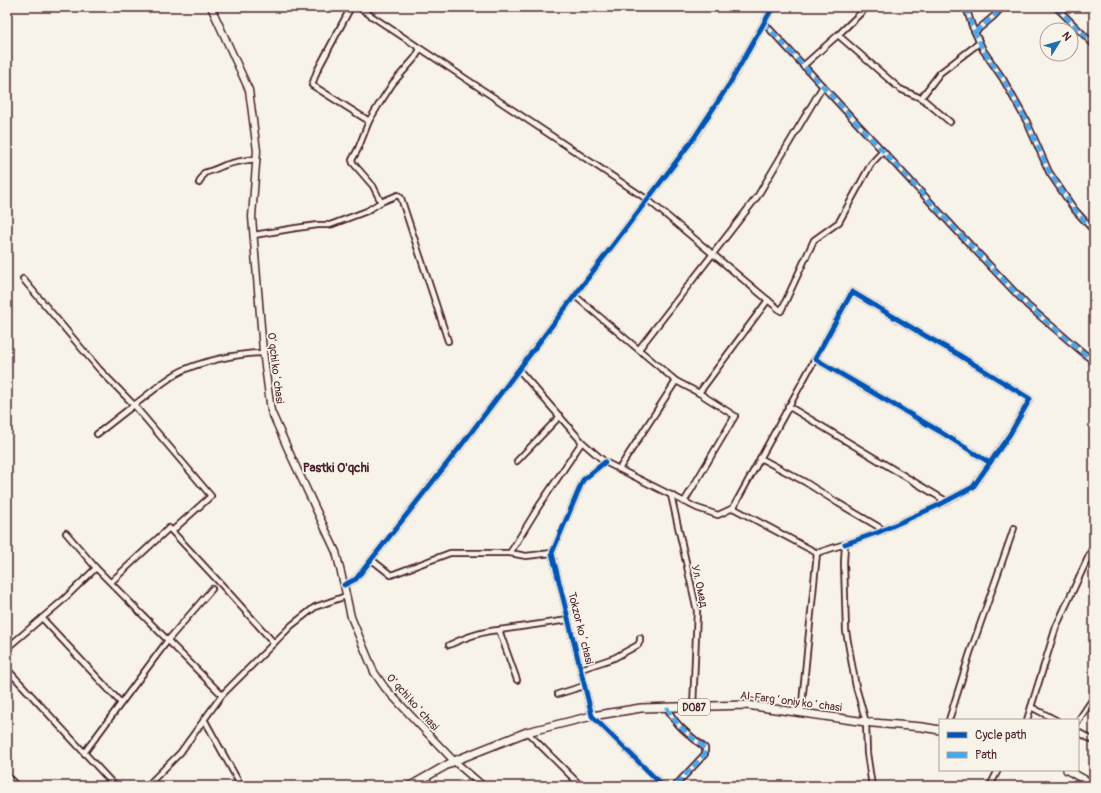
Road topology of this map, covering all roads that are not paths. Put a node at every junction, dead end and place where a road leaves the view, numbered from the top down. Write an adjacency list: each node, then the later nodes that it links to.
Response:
1 (211, 7): 21 (main road, Oʻqchi koʻchasi)
2 (351, 7): 18 (street)
3 (358, 7): 14 (street)
4 (773, 7): 9 (street)
5 (868, 7): 11 (street)
6 (966, 7): 10 (street)
7 (1002, 7): 10 (street)
8 (1056, 7): 13 (street)
9 (764, 23): 15 (street); 23 (street)
10 (975, 32): 12 (street)
11 (838, 35): 15 (street); 17 (street)
12 (979, 43): 17 (street); 25 (street)
13 (1094, 45)
14 (420, 49): 18 (street); 23 (street)
15 (804, 66): 16 (street)
16 (823, 86): 20 (street); 27 (street)
17 (921, 98): 19 (street)
18 (369, 121): 24 (street)
19 (950, 122)
20 (883, 151): 30 (street); 35 (street)
21 (256, 159): 22 (street); 26 (main road, Oʻqchi koʻchasi)
22 (199, 183)
23 (648, 200): 27 (street); 29 (street)
24 (381, 202): 26 (street); 31 (street)
25 (1094, 232)
26 (254, 234): 33 (main road, Oʻqchi koʻchasi)
27 (713, 254): 30 (street); 32 (street)
28 (23, 279): 39 (street)
29 (575, 296): 32 (street); 36 (street)
30 (768, 300): 38 (street)
31 (448, 341)
32 (639, 349): 37 (street)
33 (263, 353): 39 (street); 65 (main road, Oʻqchi koʻchasi)
34 (815, 359): 40 (street); 47 (street); 47 (street)
35 (1094, 362)
36 (518, 370): 41 (street); 62 (street)
37 (676, 381): 38 (street); 48 (street)
38 (699, 393): 51 (street)
39 (134, 405): 42 (street); 55 (street)
40 (788, 406): 44 (street); 50 (street)
41 (560, 416): 43 (street); 45 (street)
42 (96, 434)
43 (582, 442): 46 (street); 59 (street)
44 (760, 458): 52 (street); 54 (street)
45 (517, 461)
46 (605, 462): 48 (street); 60 (street)
47 (990, 463): 50 (street)
48 (619, 470): 49 (street)
49 (670, 495): 51 (street); 86 (street, Ул. Омад)
50 (946, 501): 54 (street)
51 (684, 502): 52 (street)
52 (733, 508): 61 (street)
53 (1014, 528): 89 (street)
54 (884, 530): 57 (street)
55 (172, 531): 64 (street); 73 (street)
56 (66, 533): 63 (street)
57 (845, 544): 61 (street); 94 (street)
58 (1094, 545): 84 (street)
59 (510, 553): 60 (street); 62 (street)
60 (552, 553): 69 (street, Tokzor koʻchasi)
61 (817, 553): 87 (street)
62 (372, 560): 65 (street)
63 (96, 568): 64 (street); 68 (street)
64 (110, 582): 72 (street)
65 (344, 585): 67 (main road, Oʻqchi koʻchasi)
66 (212, 589): 72 (street)
67 (346, 596): 73 (street); 100 (main road, Oʻqchi koʻchasi)
68 (42, 618): 75 (street); 83 (street)
69 (568, 620): 70 (street); 77 (street, Tokzor koʻchasi)
70 (499, 630): 74 (street); 78 (street)
71 (640, 638): 77 (street)
72 (168, 640): 81 (street); 83 (street)
73 (274, 643): 81 (street)
74 (449, 645)
75 (7, 648)
76 (7, 669): 99 (street)
77 (581, 669): 79 (street, Tokzor koʻchasi)
78 (516, 680)
79 (584, 686): 80 (street); 88 (street, Tokzor koʻchasi)
80 (558, 694)
81 (222, 695): 93 (street)
82 (1094, 696): 92 (street)
83 (121, 703): 99 (street)
84 (1031, 706): 90 (street); 91 (street)
85 (667, 707): 86 (main road, Al-Fargʻoniy koʻchasi / D087); 88 (main road, Al-Fargʻoniy koʻchasi / D087); 112 (street)
86 (693, 707): 87 (main road, Al-Fargʻoniy koʻchasi / D087)
87 (801, 713): 94 (main road, Al-Fargʻoniy koʻchasi / D087)
88 (592, 716): 96 (main road, Al-Fargʻoniy koʻchasi / D087); 111 (street)
89 (949, 719)
90 (1027, 719)
91 (1054, 719)
92 (1079, 719)
93 (204, 720): 106 (street); 107 (street)
94 (866, 722): 95 (main road, Al-Fargʻoniy koʻchasi / D087); 113 (street)
95 (939, 730)
96 (526, 732): 100 (main road, Al-Fargʻoniy koʻchasi / D087); 110 (street)
97 (1079, 733): 98 (street)
98 (1094, 741)
99 (84, 752): 105 (street)
100 (454, 761): 108 (main road, D087); 109 (main road, Oʻqchi koʻchasi)
101 (998, 771): 114 (street)
102 (1069, 771): 115 (main road)
103 (7, 776): 104 (street)
104 (17, 786)
105 (115, 786)
106 (146, 786)
107 (242, 786)
108 (410, 786)
109 (482, 786)
110 (581, 786)
111 (661, 786)
112 (675, 786)
113 (872, 786)
114 (990, 786)
115 (1094, 786)

